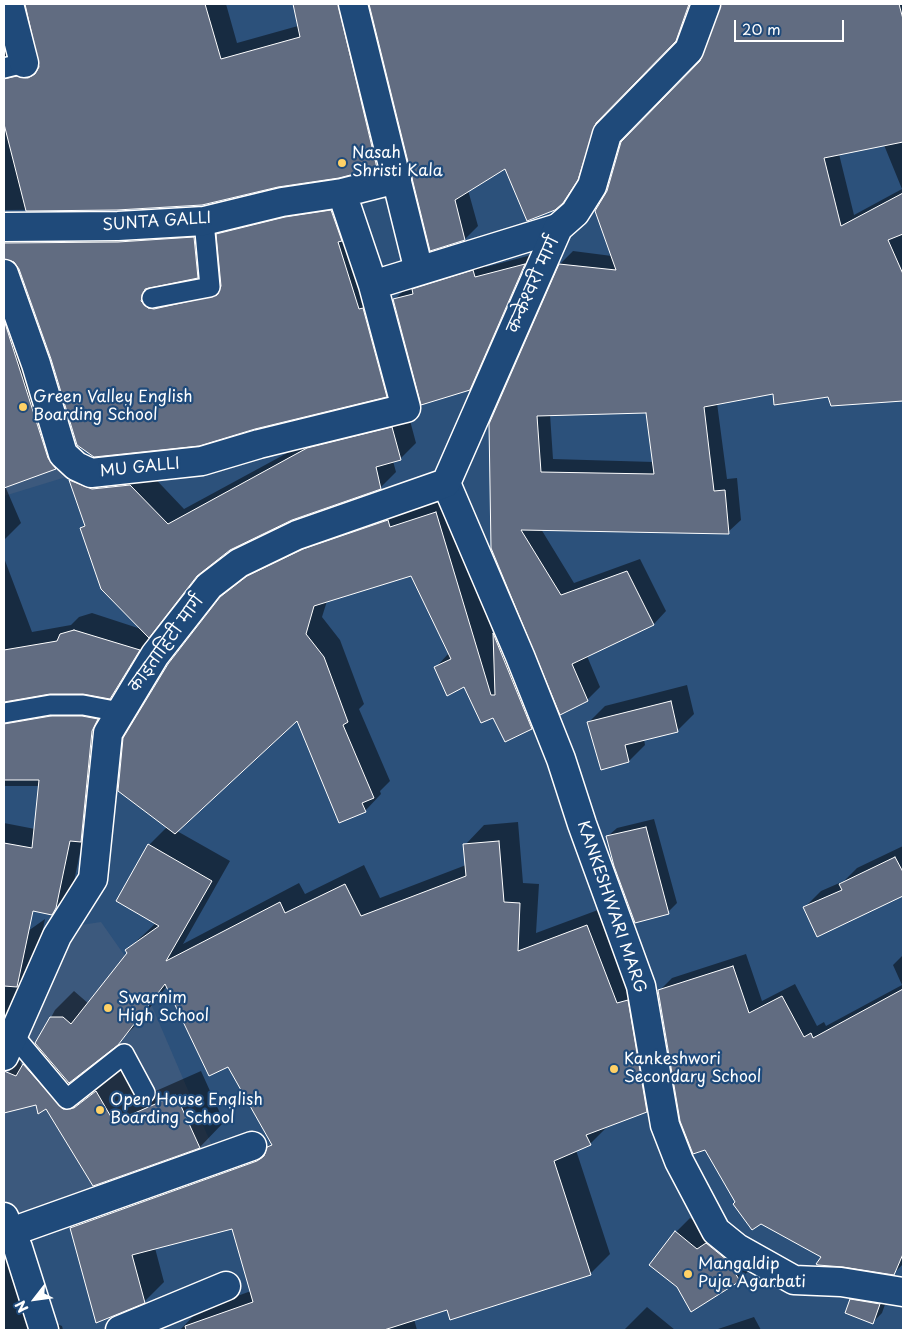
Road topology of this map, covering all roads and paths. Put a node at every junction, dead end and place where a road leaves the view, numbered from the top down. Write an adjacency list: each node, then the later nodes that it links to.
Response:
1 (9, 4): 4 (street)
2 (353, 4): 5 (street)
3 (706, 4): 9 (street, कन्केश्वरी मार्ग)
4 (14, 65)
5 (397, 179): 6 (street, SUNTA GALLI); 10 (street)
6 (342, 193): 7 (street, SUNTA GALLI); 12 (street)
7 (204, 222): 8 (street, SUNTA GALLI); 13 (lane)
8 (4, 227)
9 (558, 228): 10 (street); 14 (street, कन्केश्वरी मार्ग)
10 (419, 271): 12 (street)
11 (4, 274): 12 (street, MU GALLI)
12 (373, 285)
13 (152, 298)
14 (446, 483): 15 (street, काइताहिटी मार्ग); 22 (street, KANKESHWARI MARG)
15 (120, 712): 16 (lane); 17 (street, काइताहिटी मार्ग)
16 (4, 713)
17 (9, 1046): 18 (lane)
18 (145, 1093)
19 (252, 1146): 20 (street)
20 (7, 1225): 23 (street)
21 (226, 1286): 24 (street)
22 (903, 1292)
23 (44, 1330)
24 (120, 1330)

